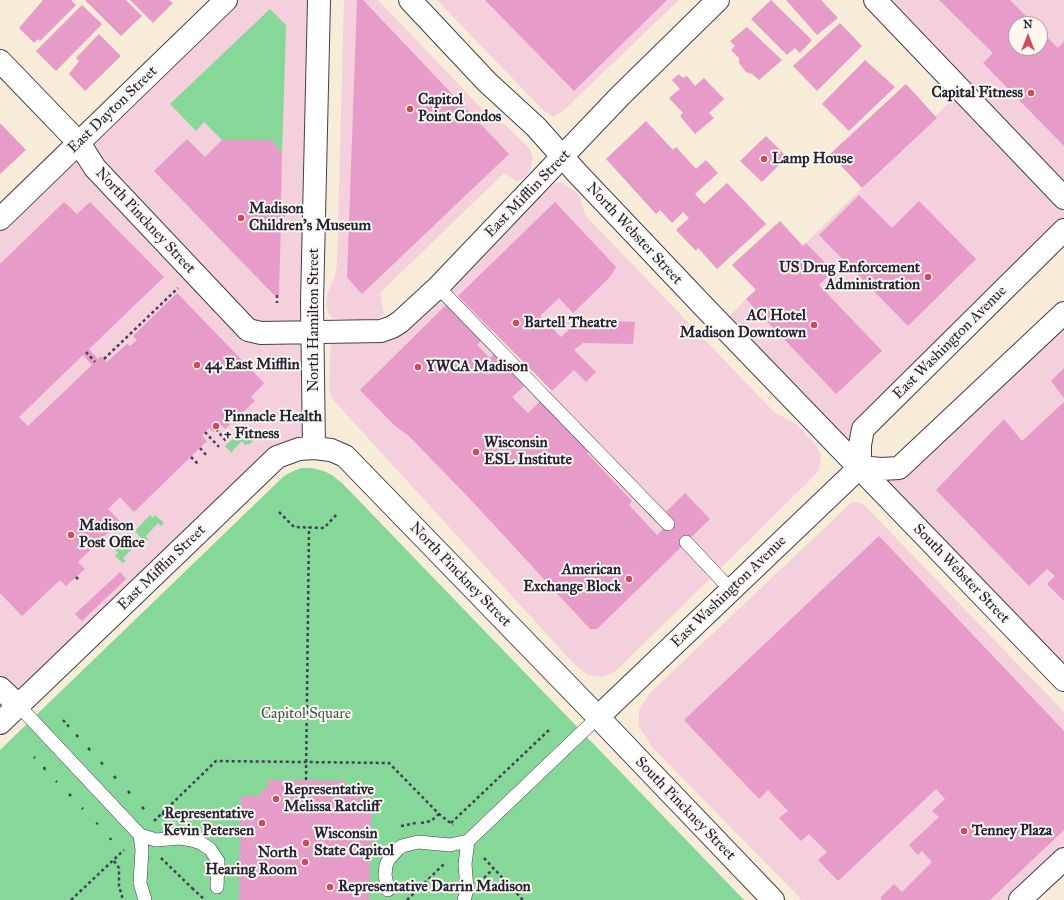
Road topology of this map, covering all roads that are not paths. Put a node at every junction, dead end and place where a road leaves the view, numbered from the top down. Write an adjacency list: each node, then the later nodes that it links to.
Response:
1 (226, 0): 7 (street, East Dayton Street)
2 (319, 0): 14 (street, North Hamilton Street)
3 (410, 0): 8 (street, North Webster Street)
4 (718, 0): 8 (street, East Mifflin Street)
5 (875, 0): 9 (street)
6 (0, 61): 7 (street, North Pinckney Street)
7 (79, 143): 10 (street, East Dayton Street); 14 (street, North Pinckney Street)
8 (564, 158): 12 (street, East Mifflin Street); 16 (street, North Webster Street)
9 (1064, 198)
10 (0, 219)
11 (1064, 230): 16 (street, East Washington Avenue)
12 (438, 286): 14 (street, East Mifflin Street); 17 (lane)
13 (1064, 313): 16 (street)
14 (313, 332): 15 (street, North Hamilton Street)
15 (314, 448): 22 (street, East Mifflin Street); 23 (street, North Pinckney Street)
16 (860, 467): 19 (street, East Washington Avenue); 20 (street, South Webster Street)
17 (668, 524)
18 (686, 542): 19 (lane)
19 (731, 590): 23 (street, East Washington Avenue)
20 (1064, 680)
21 (0, 688): 22 (street)
22 (18, 705): 24 (street, East Mifflin Street); 25 (lane)
23 (598, 717): 26 (lane); 32 (street, South Pinckney Street)
24 (0, 723)
25 (140, 835): 28 (lane); 30 (lane)
26 (468, 841): 29 (lane); 31 (lane)
27 (1064, 859): 33 (street)
28 (217, 887)
29 (388, 890)
30 (145, 900)
31 (464, 900)
32 (773, 900)
33 (1020, 900)

